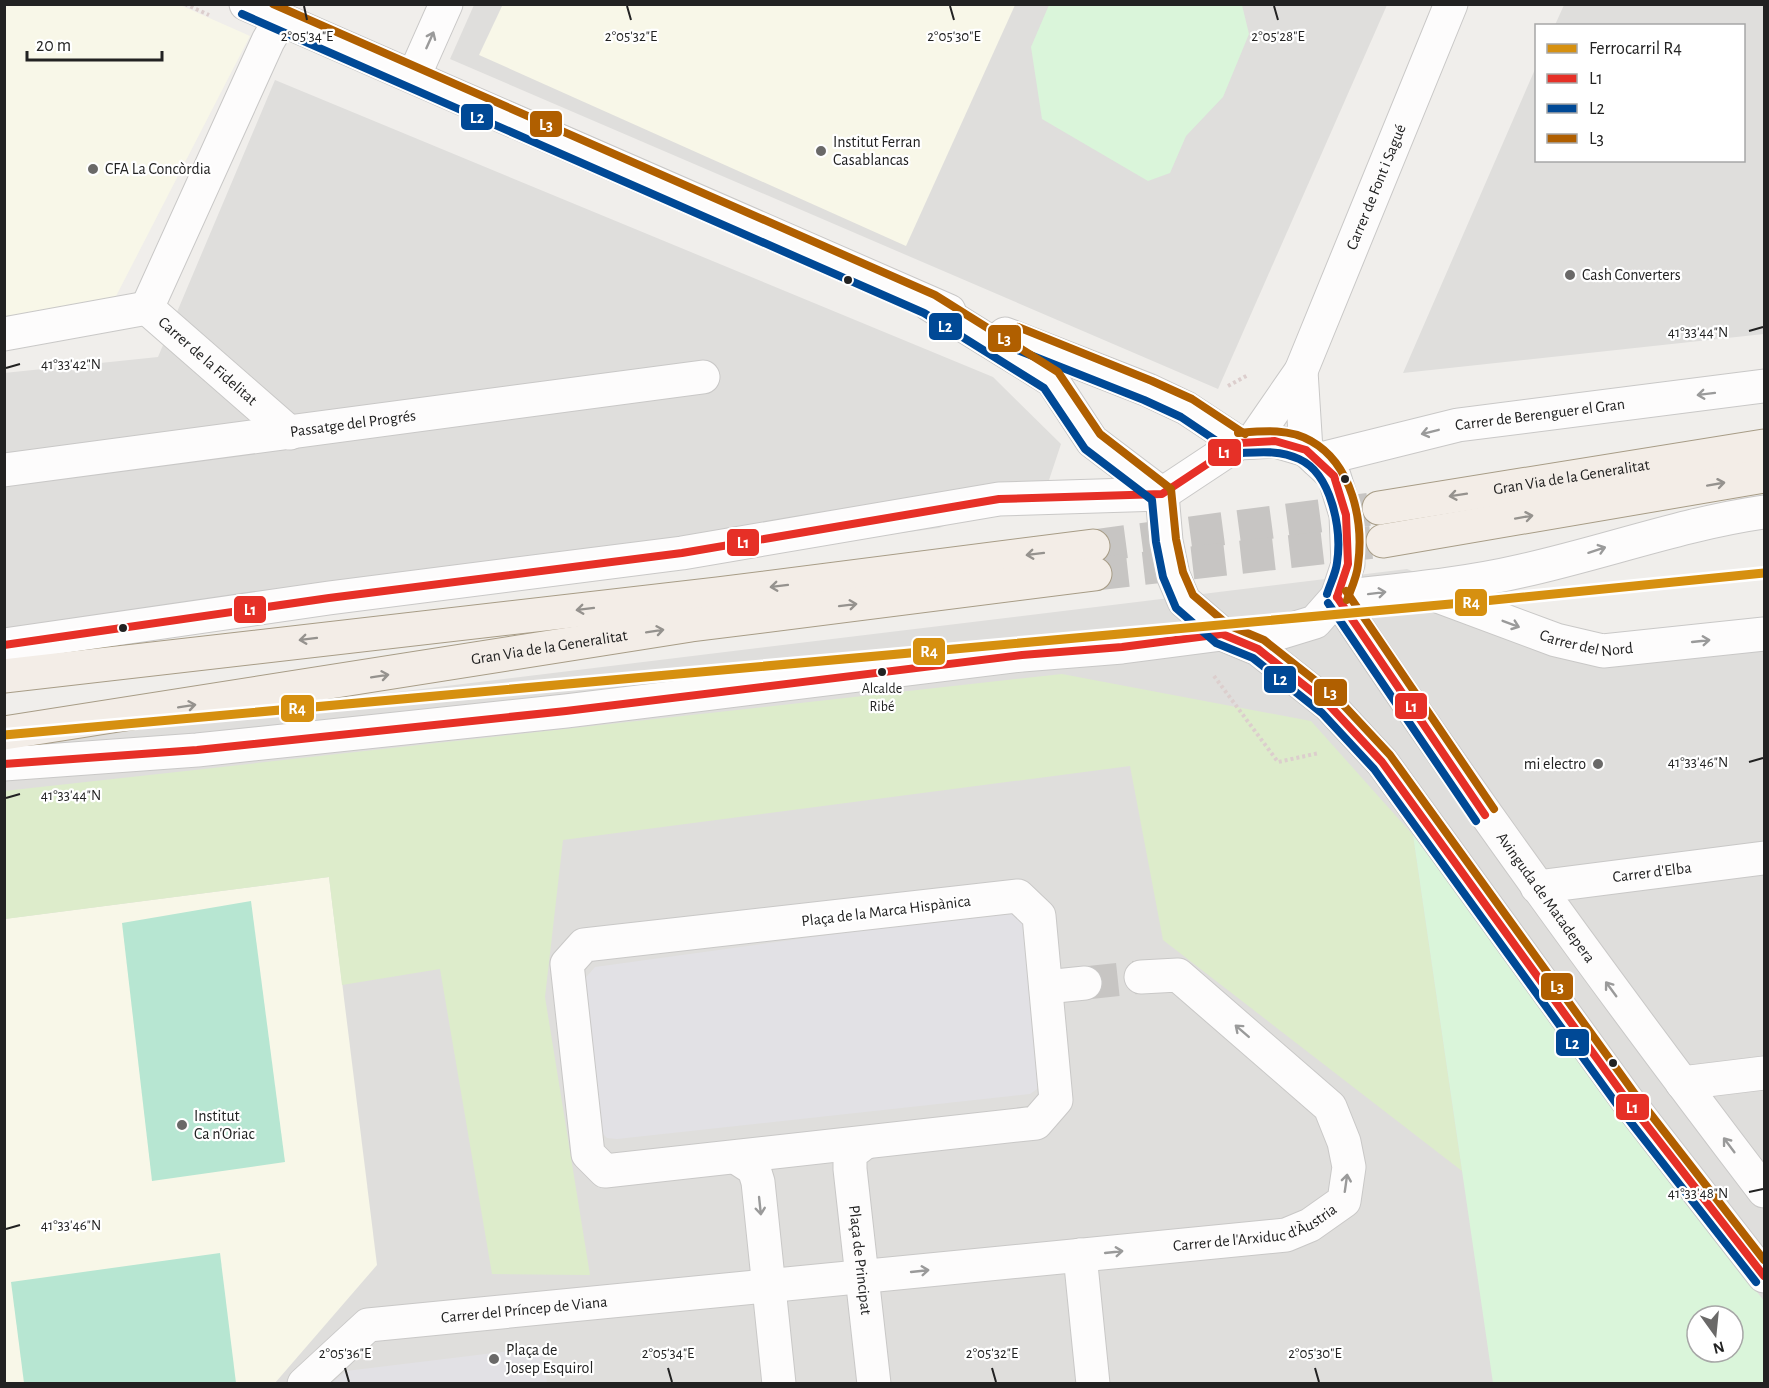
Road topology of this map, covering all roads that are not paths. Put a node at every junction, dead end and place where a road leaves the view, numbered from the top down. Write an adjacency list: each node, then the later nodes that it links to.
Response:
1 (246, 4): 4 (street)
2 (446, 4): 5 (street, one-way to 2)
3 (1451, 4): 10 (street, Carrer de Font i Sagué)
4 (280, 20): 5 (street); 7 (street, Carrer de la Fidelitat)
5 (414, 76): 6 (street)
6 (929, 304): 13 (street); 18 (street)
7 (147, 308): 8 (street); 12 (street, Carrer de la Fidelitat)
8 (4, 334)
9 (703, 376): 12 (street, Passatge del Progrés)
10 (1296, 378): 13 (street, Carrer de Font i Sagué); 15 (street, Carrer de Font i Sagué)
11 (1764, 387): 15 (street, Carrer de Berenguer el Gran, one-way to 15)
12 (290, 433): 16 (street, Passatge del Progrés)
13 (1246, 443): 15 (street); 18 (street)
14 (1764, 446): 19 (main road, Gran Via de la Generalitat, one-way to 19)
15 (1312, 455): 23 (street)
16 (4, 470)
17 (1764, 476): 21 (main road, Gran Via de la Generalitat, one-way to 17)
18 (1162, 494): 25 (street); 26 (street)
19 (1379, 508)
20 (1764, 512): 22 (street, one-way to 20)
21 (1383, 541)
22 (1417, 588): 23 (street, one-way to 22); 24 (street, Carrer del Nord, one-way to 24)
23 (1337, 597): 25 (street); 31 (street, Avinguda de Matadepera)
24 (1764, 634)
25 (1232, 637): 29 (street); 42 (street)
26 (4, 645)
27 (4, 676): 28 (main road, Gran Via de la Generalitat, one-way to 27)
28 (4, 733)
29 (4, 764)
30 (1764, 858): 31 (street, Carrer d'Elba)
31 (1537, 887): 36 (street, Avinguda de Matadepera, one-way to 31)
32 (1141, 977): 40 (street, Carrer de l'Arxiduc d'Àustria, one-way to 32)
33 (1085, 983): 34 (street)
34 (1046, 987): 37 (street, Plaça de la Marca Hispànica); 38 (street, Plaça de la Marca Hispànica)
35 (1764, 1073): 36 (street)
36 (1682, 1083): 39 (street, Avinguda de Matadepera, one-way to 36)
37 (863, 1144): 38 (street, Plaça de la Marca Hispànica); 41 (street, Plaça de Principat)
38 (737, 1158): 43 (street, one-way to 43)
39 (1764, 1191)
40 (1080, 1255): 41 (street, Carrer de l'Arxiduc d'Àustria, one-way to 40); 47 (street)
41 (862, 1276): 43 (street, Carrer de l'Arxiduc d'Àustria); 46 (street, Plaça de Principat)
42 (1764, 1276)
43 (769, 1284): 44 (street, Carrer del Príncep de Viana); 45 (street)
44 (304, 1383)
45 (779, 1383)
46 (874, 1383)
47 (1093, 1383)

